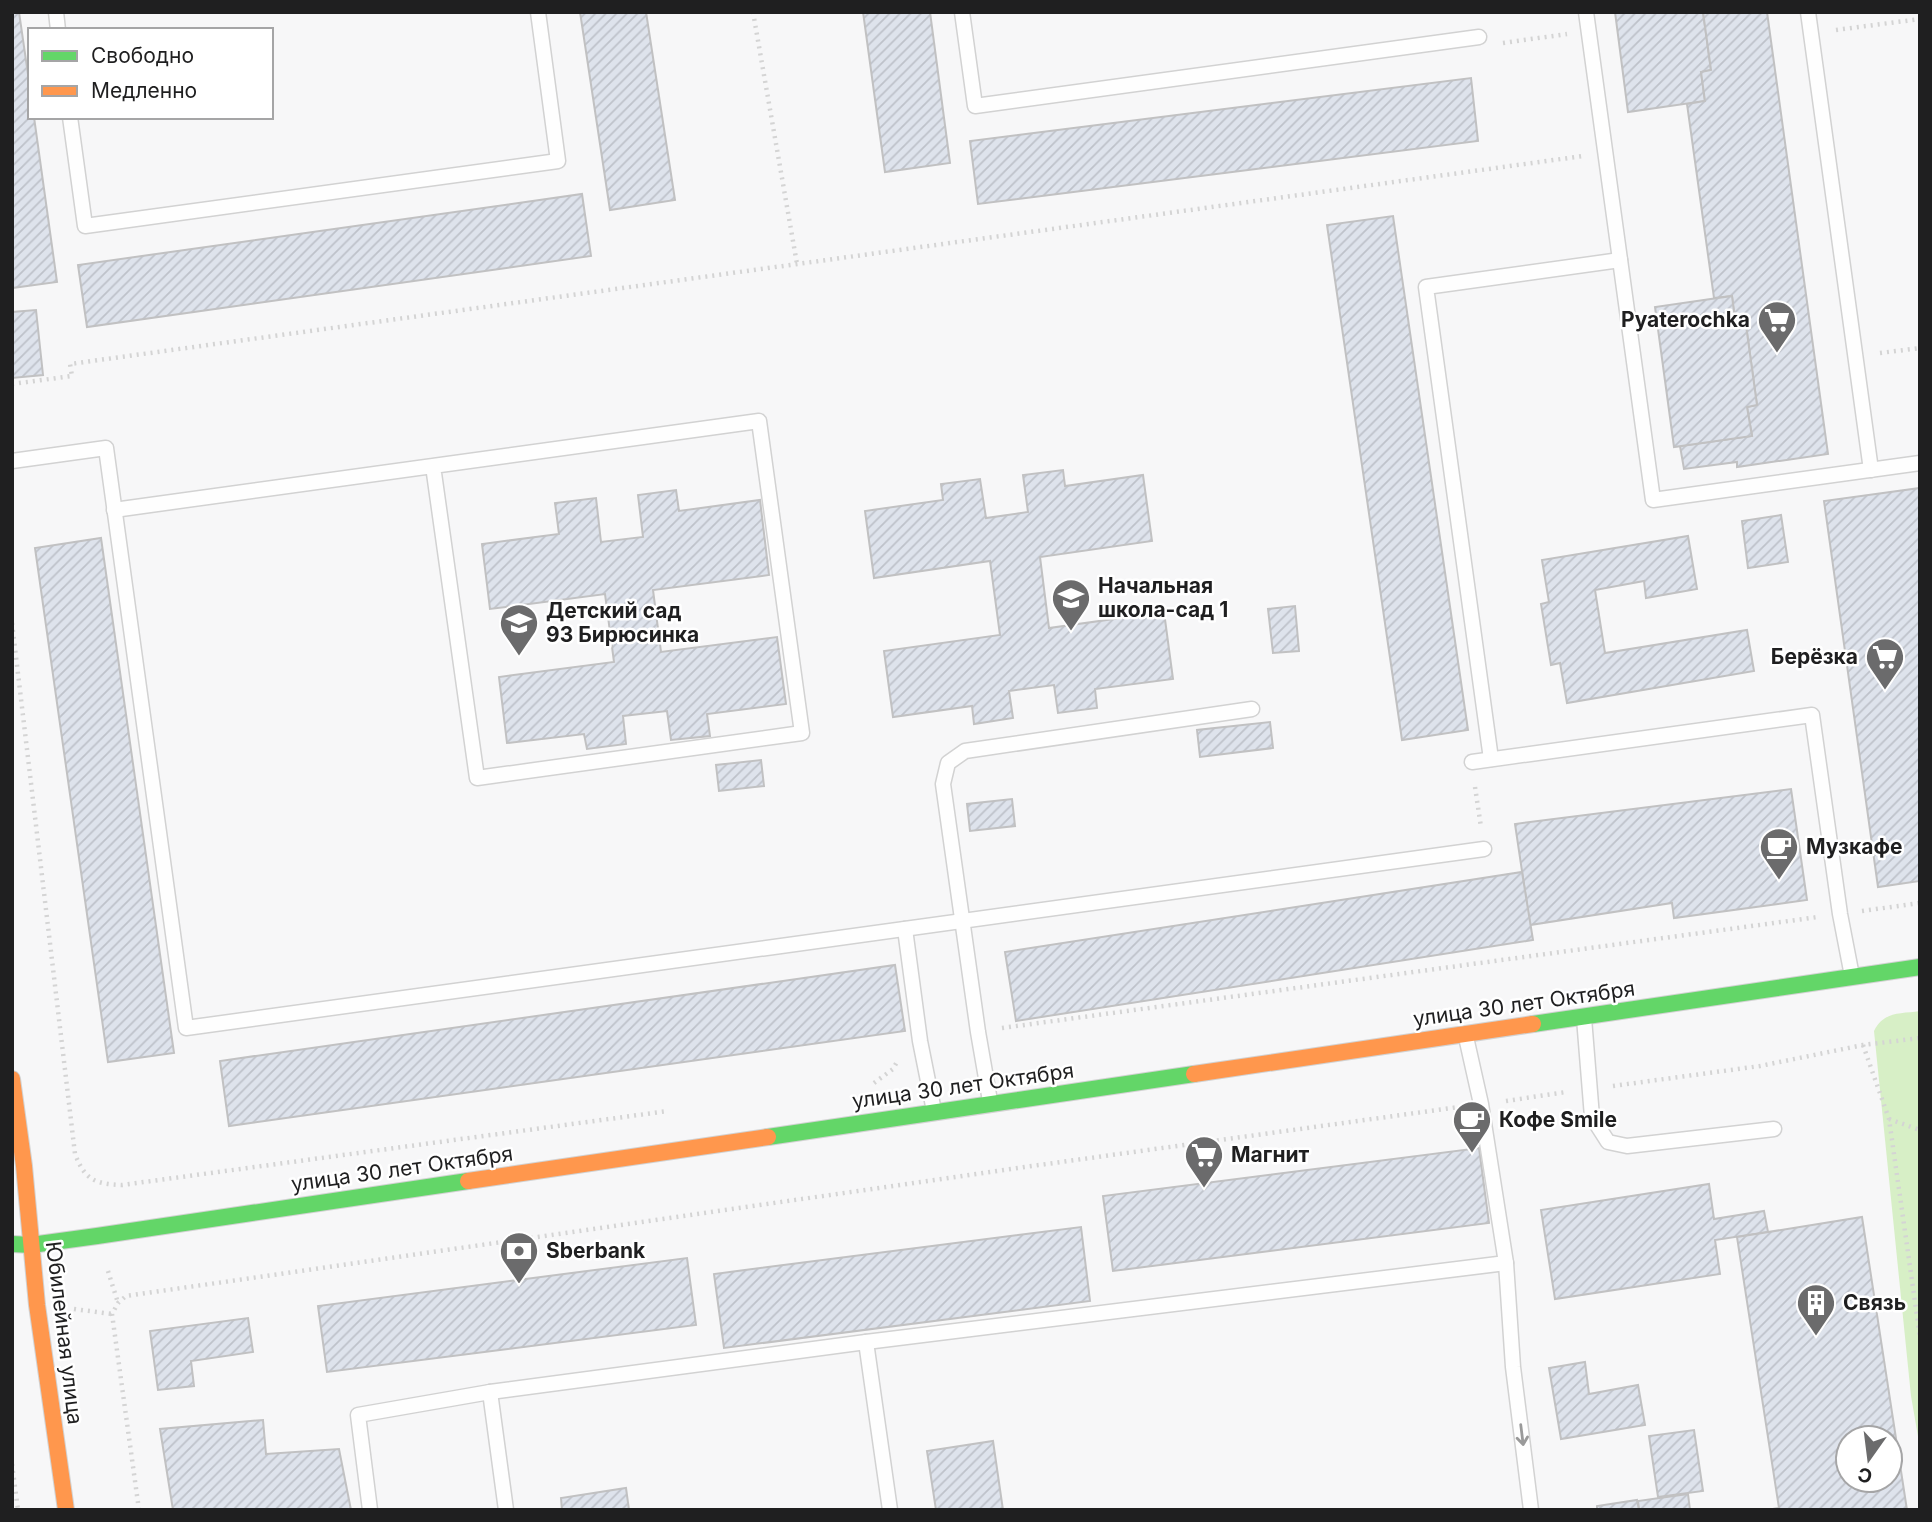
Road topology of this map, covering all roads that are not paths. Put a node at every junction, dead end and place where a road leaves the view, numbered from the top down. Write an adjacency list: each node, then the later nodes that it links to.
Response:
1 (538, 12): 6 (lane)
2 (962, 12): 5 (lane)
3 (1586, 12): 7 (lane)
4 (1808, 12): 11 (lane)
5 (1479, 37)
6 (70, 119)
7 (1620, 260): 11 (lane); 14 (lane)
8 (12, 461): 12 (lane)
9 (1920, 463): 11 (lane)
10 (433, 466): 10 (lane); 12 (lane)
11 (1871, 470)
12 (114, 510): 18 (lane)
13 (1252, 709): 17 (lane)
14 (1491, 759): 15 (lane); 20 (lane)
15 (1472, 762)
16 (1484, 849): 17 (lane)
17 (962, 921): 18 (lane); 24 (lane)
18 (905, 929): 25 (lane)
19 (1920, 967): 20 (street, улица 30 лет Октября)
20 (1852, 977): 21 (street, улица 30 лет Октября)
21 (1584, 1017): 22 (street, улица 30 лет Октября); 26 (lane)
22 (1466, 1034): 24 (street, улица 30 лет Октября); 29 (lane)
23 (12, 1079): 28 (street, Юбилейная улица)
24 (990, 1104): 25 (street, улица 30 лет Октября)
25 (934, 1112): 28 (street, улица 30 лет Октября)
26 (1774, 1129)
27 (12, 1244): 28 (street, улица 30 лет Октября)
28 (31, 1245): 32 (street, Юбилейная улица)
29 (1506, 1263): 30 (lane); 36 (lane, one-way to 36)
30 (866, 1342): 31 (lane); 35 (lane)
31 (490, 1392): 33 (lane); 34 (lane)
32 (66, 1510)
33 (370, 1510)
34 (506, 1510)
35 (891, 1510)
36 (1531, 1510)

